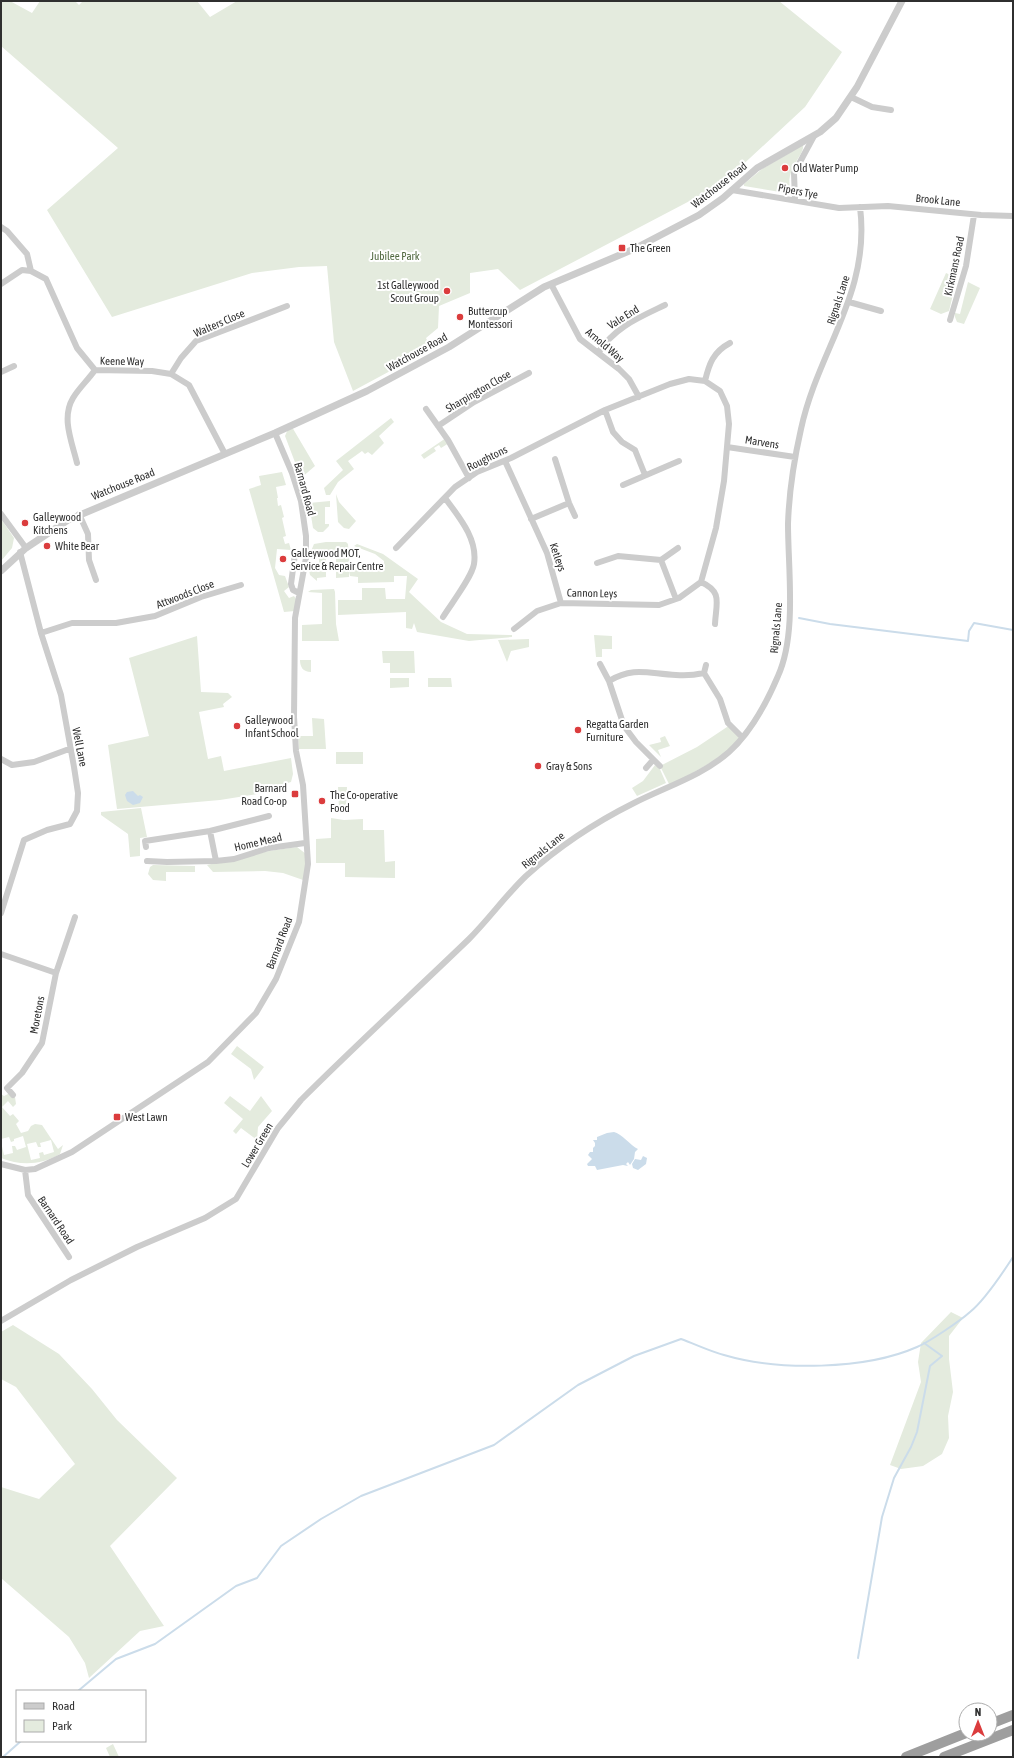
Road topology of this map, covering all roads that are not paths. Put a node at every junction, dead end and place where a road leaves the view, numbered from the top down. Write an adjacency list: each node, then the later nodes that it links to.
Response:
1 (902, 1): 2 (street, Watchouse Road)
2 (851, 97): 3 (street); 4 (street, Watchouse Road)
3 (891, 110)
4 (814, 136): 5 (street, Watchouse Road); 6 (street)
5 (732, 190): 6 (street, Pipers Tye); 13 (street, Watchouse Road)
6 (795, 200): 7 (street, Pipers Tye)
7 (860, 207): 8 (street, Brook Lane); 14 (street, Rignals Lane)
8 (974, 215): 9 (street, Brook Lane); 18 (street, Kirkmans Road)
9 (1013, 216)
10 (1, 227): 11 (street)
11 (31, 271): 12 (street); 22 (street, Keene Way)
12 (1, 284)
13 (551, 284): 20 (street, Arnold Way); 31 (street, Watchouse Road)
14 (849, 302): 17 (street); 34 (street, Rignals Lane)
15 (665, 305): 20 (street, Vale End)
16 (287, 306): 24 (street, Walters Close)
17 (881, 311)
18 (950, 320)
19 (730, 343): 26 (street)
20 (598, 353): 27 (street, Arnold Way)
21 (14, 366): 23 (street)
22 (95, 370): 24 (street, Keene Way); 38 (street)
23 (1, 372)
24 (171, 374): 33 (street, Keene Way)
25 (529, 374): 30 (street, Sharpington Close)
26 (705, 381): 27 (street, Roughtons); 32 (street)
27 (639, 397): 29 (street, Roughtons)
28 (426, 408): 30 (street, Sharpington Close)
29 (605, 410): 36 (street, Roughtons); 39 (street)
30 (438, 426): 40 (street, Sharpington Close)
31 (275, 433): 33 (street, Watchouse Road); 51 (street, Barnard Road)
32 (727, 447): 34 (street, Marvens); 56 (street)
33 (225, 454): 45 (street, Watchouse Road)
34 (795, 457): 69 (street, Rignals Lane)
35 (555, 459): 43 (street)
36 (505, 461): 40 (street, Roughtons); 47 (street, Ketleys)
37 (679, 461): 39 (street)
38 (77, 463)
39 (645, 475): 41 (street)
40 (469, 478): 42 (street, Roughtons)
41 (623, 485)
42 (444, 498): 48 (street, Roughtons); 61 (street)
43 (569, 503): 46 (street); 47 (street)
44 (1, 514): 50 (street)
45 (79, 514): 50 (street, Watchouse Road); 55 (street)
46 (575, 516)
47 (531, 519): 60 (street, Ketleys)
48 (396, 548)
49 (678, 548): 52 (street)
50 (23, 550): 54 (street, Watchouse Road); 64 (street, Well Lane)
51 (306, 553): 58 (street, Barnard Road); 58 (street)
52 (661, 560): 53 (street); 59 (street)
53 (597, 563)
54 (1, 571)
55 (96, 580)
56 (701, 582): 59 (street, Cannon Leys); 62 (street)
57 (241, 584): 64 (street, Attwoods Close)
58 (299, 593): 77 (street, Barnard Road)
59 (676, 599): 60 (street, Cannon Leys)
60 (561, 603): 63 (street, Cannon Leys)
61 (443, 617)
62 (716, 624)
63 (514, 629)
64 (41, 633): 70 (street, Well Lane)
65 (600, 664): 68 (street)
66 (706, 665): 67 (street)
67 (704, 673): 68 (street); 69 (street)
68 (609, 681): 72 (street)
69 (742, 737): 83 (street, Rignals Lane)
70 (70, 749): 71 (street); 81 (street, Well Lane)
71 (1, 759)
72 (653, 760): 73 (street); 74 (street)
73 (660, 766)
74 (646, 768)
75 (270, 816): 76 (street, Home Mead)
76 (210, 831): 78 (street, Home Mead); 80 (street)
77 (305, 843): 80 (street, Home Mead); 88 (street, Barnard Road)
78 (146, 847)
79 (147, 861): 80 (street, Home Mead)
80 (216, 861)
81 (1, 913)
82 (75, 917): 85 (street, Moretons)
83 (489, 919): 90 (street, Lower Green)
84 (1, 954): 85 (street)
85 (56, 973): 86 (street, Moretons)
86 (13, 1096)
87 (1, 1164): 88 (street, Barnard Road)
88 (25, 1170): 89 (street, Barnard Road)
89 (69, 1258)
90 (1, 1321)
91 (1013, 1715): 92 (highway)
92 (998, 1721)
93 (1013, 1730): 96 (highway)
94 (958, 1736): 95 (highway)
95 (906, 1757)
96 (944, 1757)

